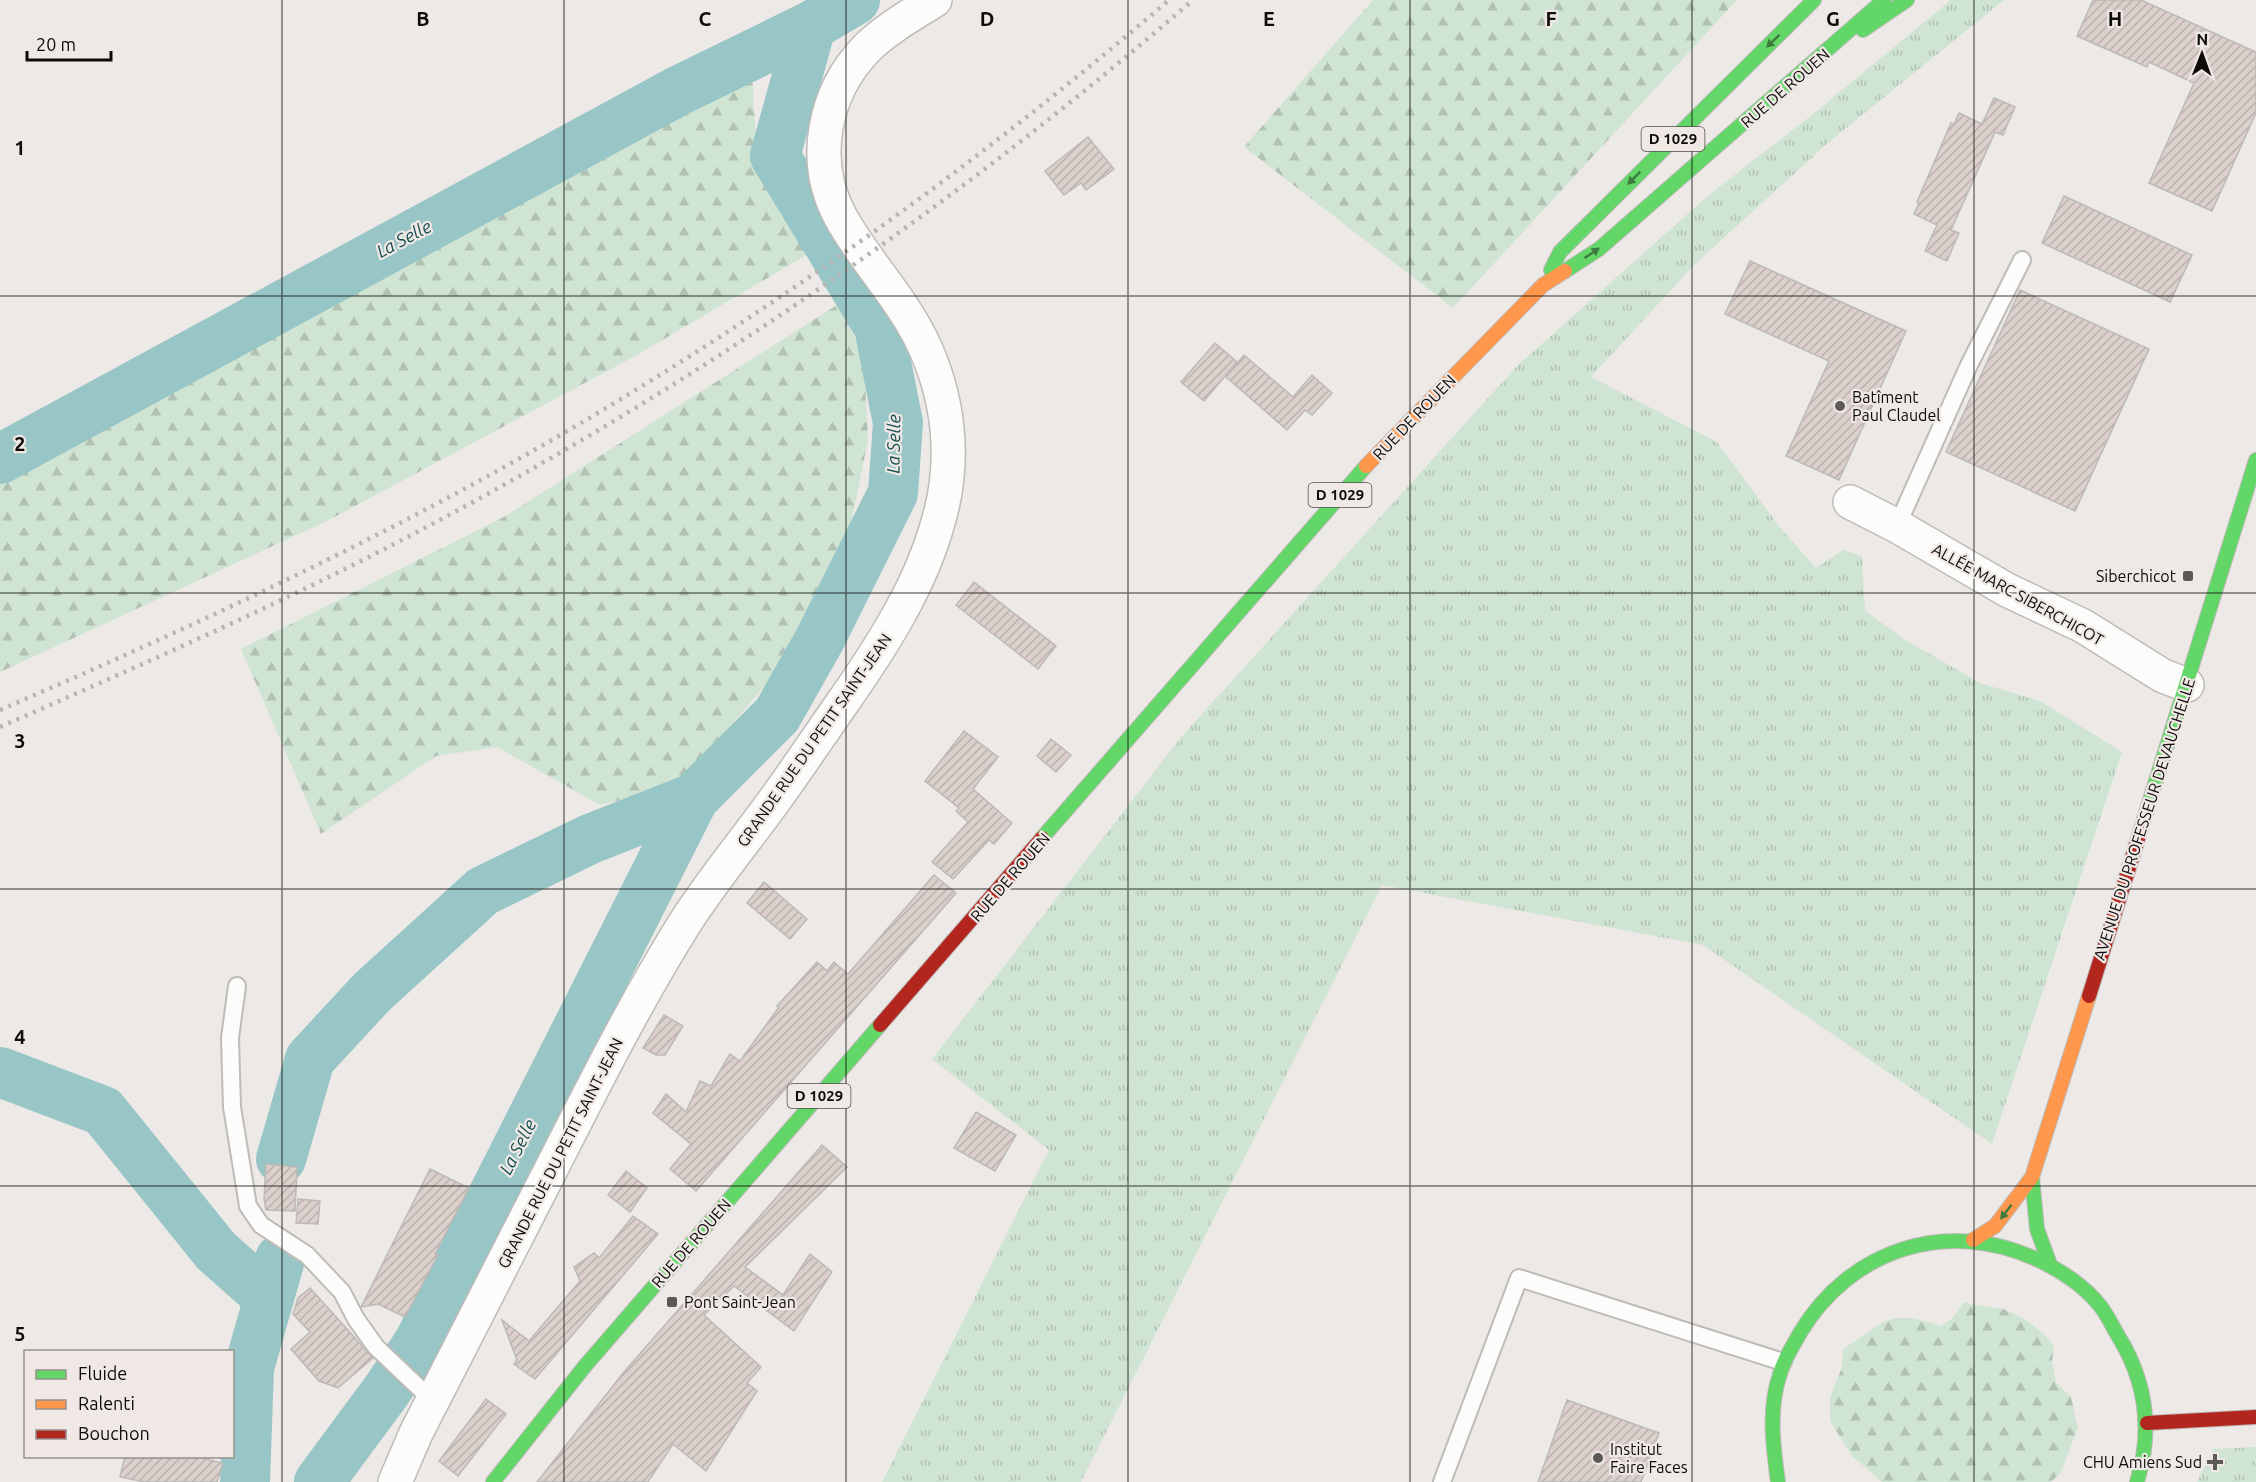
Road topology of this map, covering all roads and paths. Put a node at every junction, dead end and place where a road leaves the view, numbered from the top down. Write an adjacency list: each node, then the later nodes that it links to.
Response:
1 (935, 0): 17 (street, GRANDE RUE DU PETIT SAINT-JEAN)
2 (1814, 0): 7 (main road, RUE DE ROUEN / D 1029, one-way to 7)
3 (1884, 0): 5 (main road, RUE DE ROUEN / D 1029)
4 (1907, 0): 5 (main road)
5 (1823, 56): 7 (main road, RUE DE ROUEN / D 1029, one-way to 5)
6 (2022, 260): 10 (lane)
7 (1543, 285): 21 (main road, RUE DE ROUEN / D 1029)
8 (2256, 460): 11 (main road, AVENUE DU PROFESSEUR DEVAUCHELLE)
9 (1850, 502): 10 (street, ALLÉE MARC SIBERCHICOT)
10 (1896, 526): 11 (street, ALLÉE MARC SIBERCHICOT)
11 (2187, 685): 13 (main road, AVENUE DU PROFESSEUR DEVAUCHELLE)
12 (237, 986): 17 (lane)
13 (2032, 1178): 14 (main road, one-way to 14); 15 (main road)
14 (1972, 1240): 15 (main road); 16 (main road)
15 (2049, 1262): 19 (main road)
16 (1783, 1362): 22 (lane); 23 (main road)
17 (421, 1391): 20 (street, GRANDE RUE DU PETIT SAINT-JEAN)
18 (2256, 1417): 19 (main road)
19 (2146, 1424): 24 (main road)
20 (395, 1482)
21 (493, 1482)
22 (1442, 1482)
23 (1778, 1482)
24 (2137, 1482)

